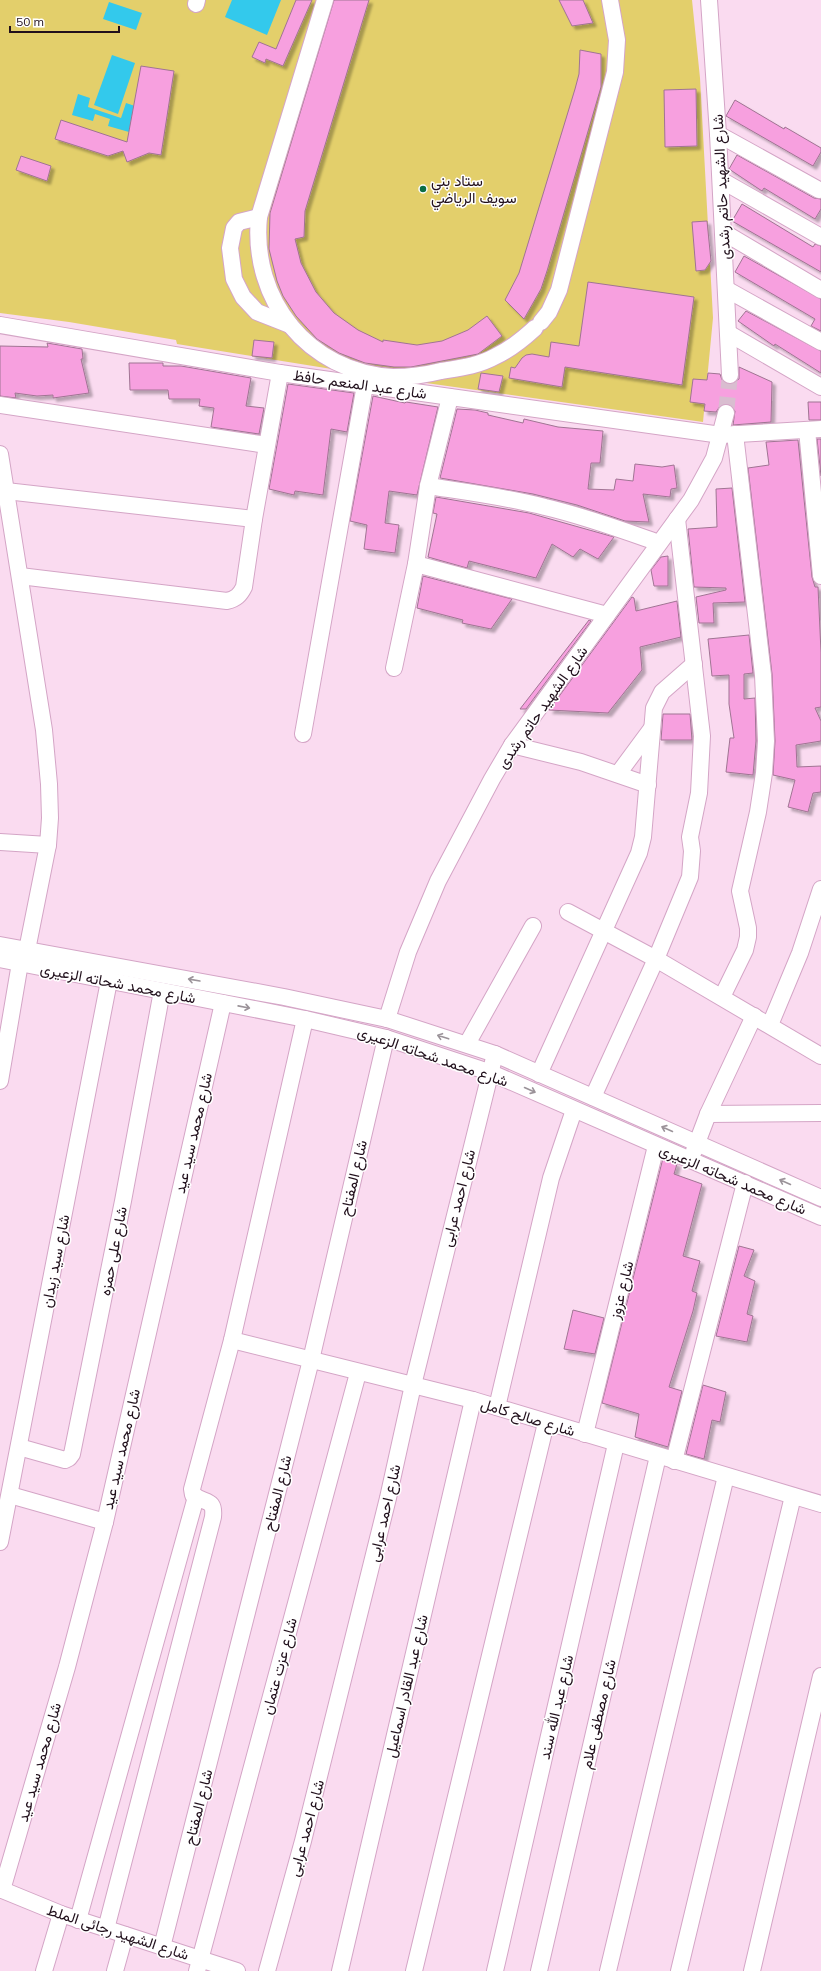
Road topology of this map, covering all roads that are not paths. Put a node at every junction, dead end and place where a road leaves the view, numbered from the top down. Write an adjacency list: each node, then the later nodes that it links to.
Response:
1 (325, 0): 7 (street)
2 (610, 0): 13 (street)
3 (709, 0): 4 (street, شارع الشهيد حاتم رشدى)
4 (718, 134): 5 (street, شارع الشهيد حاتم رشدى); 6 (street)
5 (721, 180): 8 (street, شارع الشهيد حاتم رشدى); 9 (street)
6 (819, 190)
7 (259, 218): 13 (street); 13 (street)
8 (723, 232): 10 (street, شارع الشهيد حاتم رشدى); 11 (street)
9 (821, 237)
10 (726, 288): 14 (street, شارع الشهيد حاتم رشدى); 15 (street)
11 (821, 290)
12 (0, 325): 16 (street, شارع عبد المنعم حافظ)
13 (290, 325)
14 (728, 333): 17 (street, شارع الشهيد حاتم رشدى); 19 (street)
15 (821, 342)
16 (280, 372): 18 (street, شارع عبد المنعم حافظ); 25 (street)
17 (730, 375)
18 (365, 385): 20 (street, شارع عبد المنعم حافظ); 39 (street)
19 (821, 387)
20 (450, 397): 24 (street, شارع عبد المنعم حافظ); 27 (street)
21 (0, 404): 25 (street)
22 (726, 414): 24 (street, شارع الشهيد حاتم رشدى)
23 (814, 429): 24 (street, شارع عبد المنعم حافظ); 34 (street)
24 (728, 435): 29 (street, شارع الشهيد حاتم رشدى); 56 (street)
25 (267, 446): 30 (street)
26 (0, 454): 28 (street)
27 (428, 486): 31 (street); 32 (street)
28 (6, 491): 30 (street); 33 (street)
29 (677, 518): 31 (street, شارع الشهيد حاتم رشدى); 36 (street)
30 (254, 519): 33 (street)
31 (659, 543): 35 (street, شارع الشهيد حاتم رشدى)
32 (416, 564): 35 (street); 37 (street)
33 (20, 576): 44 (street)
34 (821, 576)
35 (608, 615): 40 (street, شارع الشهيد حاتم رشدى)
36 (694, 664): 38 (street); 52 (street)
37 (394, 668)
38 (652, 728): 41 (street); 42 (street)
39 (303, 734)
40 (512, 745): 41 (street); 62 (street, شارع الشهيد حاتم رشدى)
41 (618, 774): 42 (street)
42 (648, 785): 48 (street)
43 (0, 842): 44 (street)
44 (48, 845): 50 (street)
45 (821, 889): 63 (street)
46 (568, 912): 48 (street)
47 (533, 926): 65 (street)
48 (603, 931): 52 (street); 69 (street)
49 (0, 945): 50 (street, شارع محمد شحاته الزعيرى)
50 (23, 957): 51 (street, شارع محمد شحاته الزعيرى); 53 (street, شارع محمد شحاته الزعيرى); 55 (street, شارع محمد شحاته الزعيرى, one-way to 50); 70 (street)
51 (0, 959)
52 (656, 959): 56 (street); 71 (street)
53 (109, 981): 54 (street, شارع محمد شحاته الزعيرى); 90 (street, شارع سيد زيدان)
54 (162, 992): 57 (street, شارع محمد شحاته الزعيرى); 90 (street, شارع على حمزه)
55 (284, 997): 58 (street, شارع محمد شحاته الزعيرى); 59 (street)
56 (722, 997): 60 (street)
57 (223, 1003): 59 (street, شارع محمد شحاته الزعيرى, one-way to 59); 98 (street, شارع محمد سيد عيد)
58 (317, 1003): 61 (street); 62 (street, شارع محمد شحاته الزعيرى)
59 (281, 1014): 61 (street, شارع محمد شحاته الزعيرى)
60 (754, 1016): 63 (street); 74 (street)
61 (308, 1019): 64 (street, شارع محمد شحاته الزعيرى); 81 (street)
62 (387, 1019): 65 (street, شارع محمد شحاته الزعيرى, one-way to 62)
63 (770, 1025): 67 (street)
64 (386, 1038): 68 (street, شارع محمد شحاته الزعيرى); 82 (street, شارع المفتاح)
65 (467, 1044): 66 (street, شارع محمد شحاته الزعيرى)
66 (494, 1054): 68 (street, شارع احمد عرابى); 69 (street, شارع محمد شحاته الزعيرى)
67 (821, 1056)
68 (489, 1072): 72 (street, شارع محمد شحاته الزعيرى, one-way to 72); 84 (street, شارع احمد عرابى)
69 (539, 1074): 71 (street, شارع محمد شحاته الزعيرى)
70 (0, 1081)
71 (593, 1097): 75 (street, شارع محمد شحاته الزعيرى, one-way to 71)
72 (574, 1110): 76 (street, شارع محمد شحاته الزعيرى); 86 (street)
73 (821, 1113): 74 (street)
74 (708, 1114): 75 (street)
75 (697, 1142): 77 (street); 79 (street, شارع محمد شحاته الزعيرى, one-way to 75)
76 (656, 1146): 77 (street, شارع محمد شحاته الزعيرى); 88 (street, شارع عزوز)
77 (691, 1161): 78 (street, شارع محمد شحاته الزعيرى)
78 (745, 1183): 80 (street, شارع محمد شحاته الزعيرى); 92 (street)
79 (821, 1198)
80 (821, 1217)
81 (232, 1340): 82 (street, شارع صالح كامل); 96 (street)
82 (311, 1360): 83 (street, شارع صالح كامل); 106 (street, شارع المفتاح)
83 (358, 1373): 84 (street, شارع صالح كامل); 107 (street, شارع عزت عتمان)
84 (413, 1384): 85 (street, شارع صالح كامل); 111 (street, شارع احمد عرابى)
85 (473, 1400): 86 (street, شارع صالح كامل); 112 (street, شارع عبد القادر اسماعيل)
86 (497, 1407): 87 (street, شارع صالح كامل)
87 (546, 1423): 88 (street, شارع صالح كامل); 113 (street)
88 (585, 1434): 89 (street, شارع صالح كامل)
89 (616, 1444): 91 (street, شارع صالح كامل); 114 (street, شارع عبد الله سند)
90 (19, 1447): 94 (street, شارع سيد زيدان)
91 (658, 1456): 92 (street, شارع صالح كامل); 115 (street, شارع مصطفى علام)
92 (674, 1461): 93 (street, شارع صالح كامل)
93 (726, 1476): 95 (street, شارع صالح كامل); 116 (street)
94 (7, 1486): 98 (street); 99 (street, شارع سيد زيدان)
95 (793, 1496): 97 (street, شارع صالح كامل); 117 (street)
96 (196, 1497): 103 (street); 104 (street)
97 (821, 1504)
98 (105, 1522): 101 (street, شارع محمد سيد عيد)
99 (0, 1542)
100 (821, 1676): 118 (street)
101 (1, 1890): 102 (street, شارع الشهيد رجائى الملط)
102 (60, 1914): 103 (street, شارع الشهيد رجائى الملط); 108 (street)
103 (78, 1920): 104 (street, شارع الشهيد رجائى الملط)
104 (106, 1929): 105 (street, شارع الشهيد رجائى الملط)
105 (125, 1935): 106 (street, شارع الشهيد رجائى الملط); 109 (street)
106 (162, 1947): 107 (street, شارع الشهيد رجائى الملط)
107 (199, 1965): 110 (street, شارع الشهيد رجائى الملط)
108 (44, 1971)
109 (115, 1971)
110 (237, 1971)
111 (267, 1971)
112 (340, 1971)
113 (414, 1971)
114 (495, 1971)
115 (539, 1971)
116 (608, 1971)
117 (679, 1971)
118 (752, 1971)

